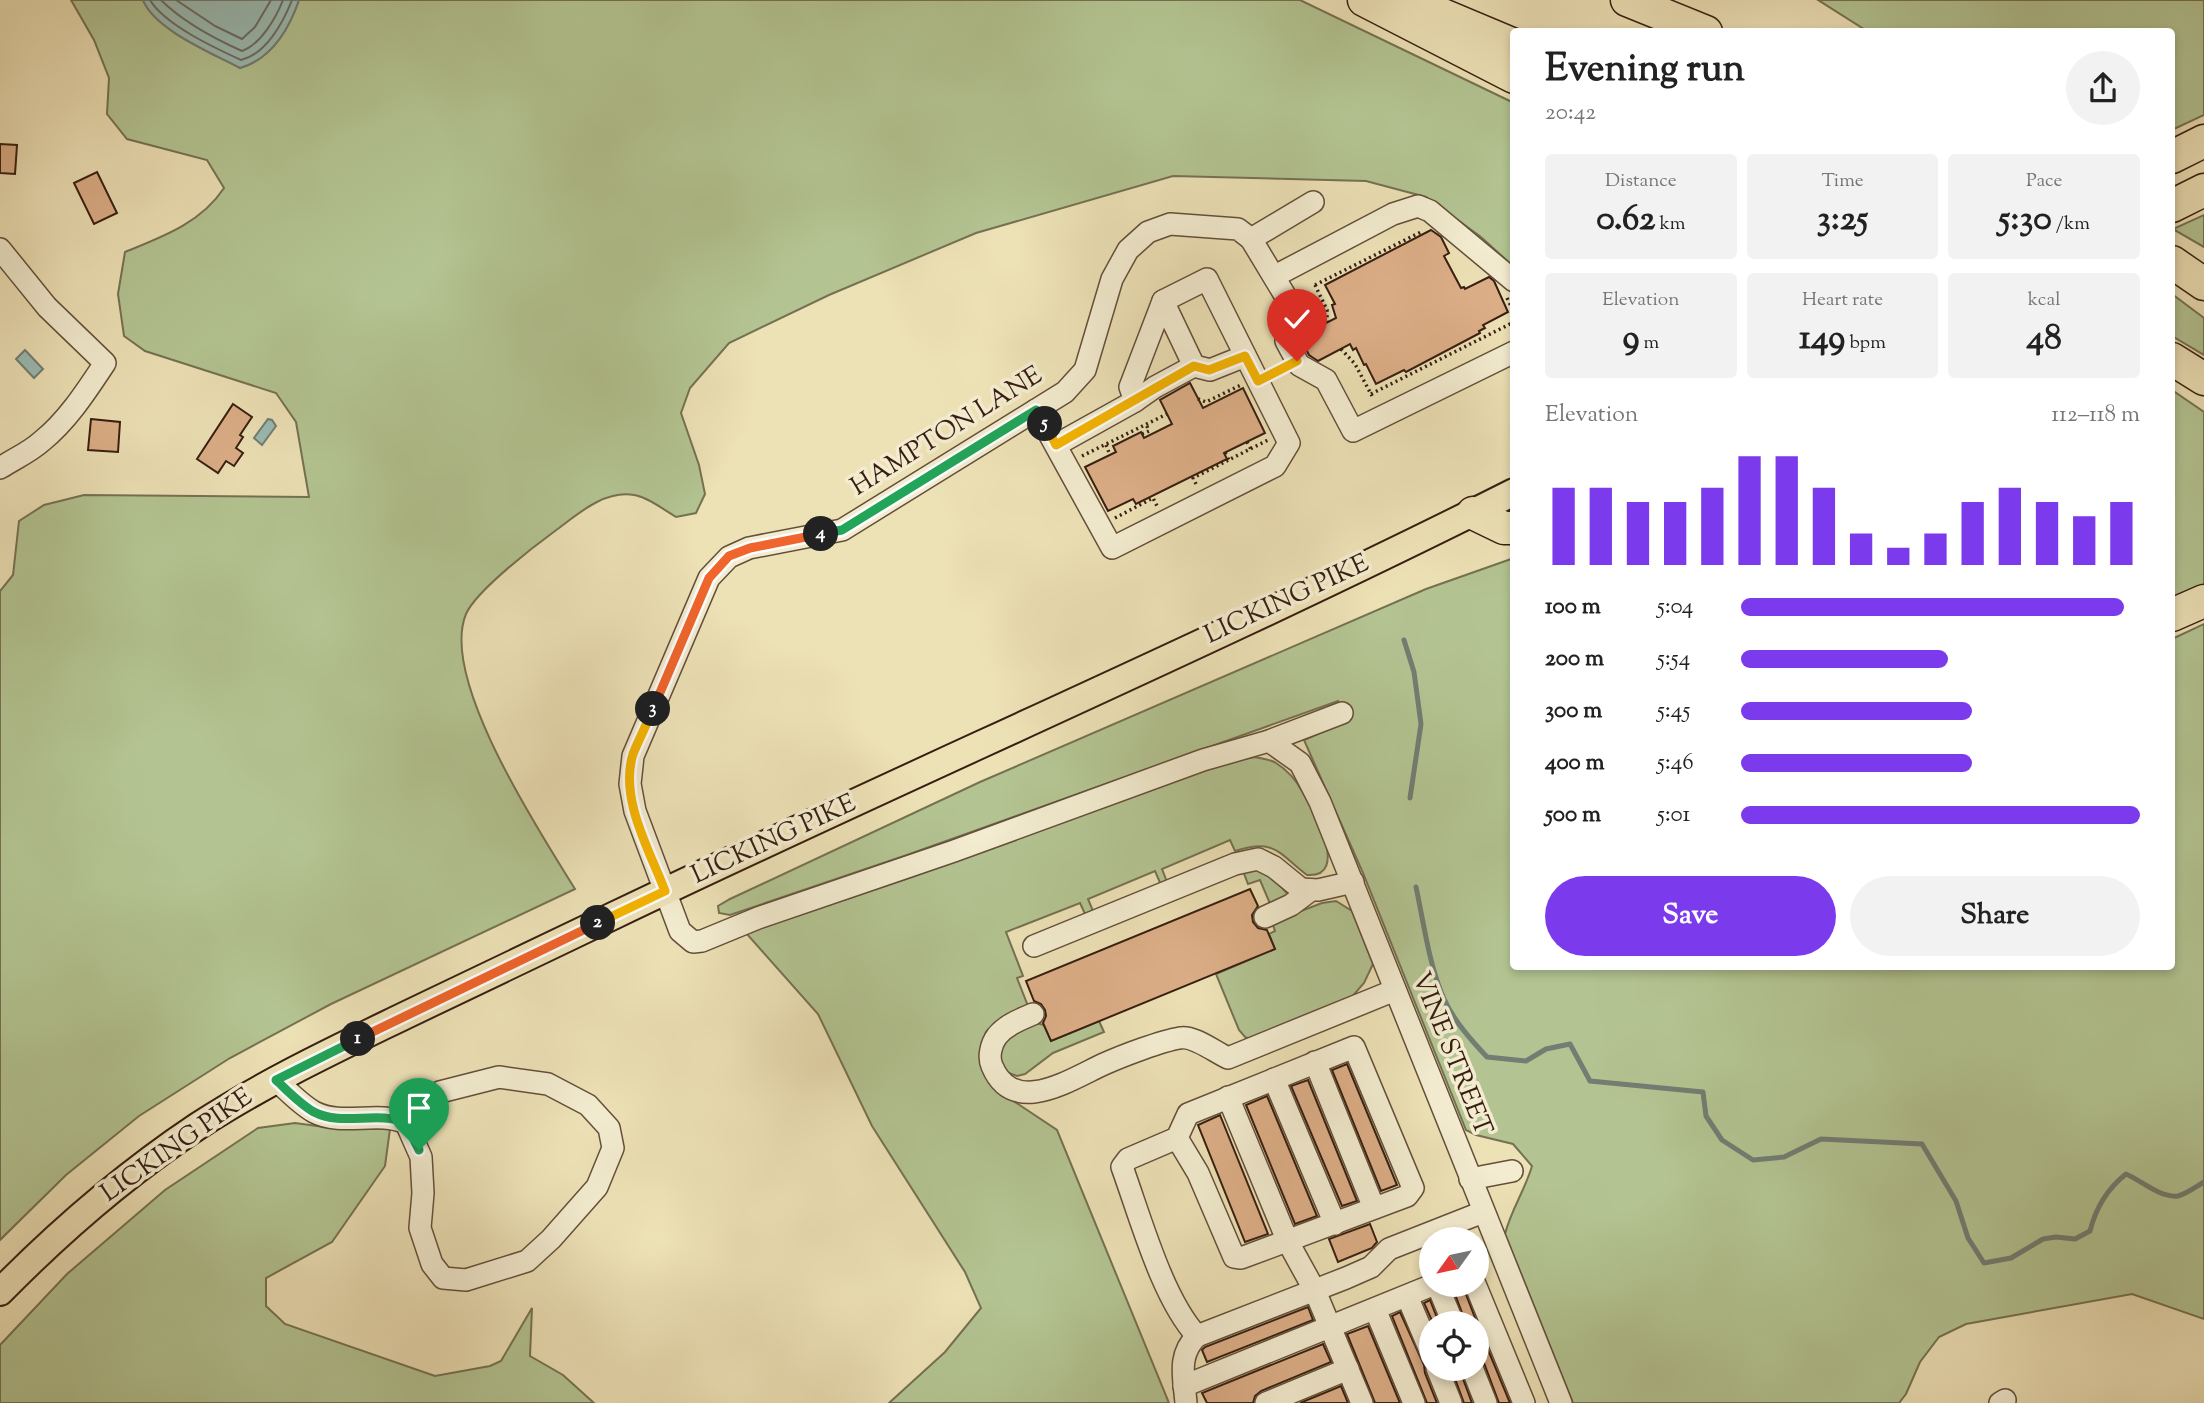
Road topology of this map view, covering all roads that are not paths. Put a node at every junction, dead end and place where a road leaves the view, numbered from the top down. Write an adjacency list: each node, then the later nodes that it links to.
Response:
1 (1364, 0): 6 (highway)
2 (1407, 0): 5 (highway)
3 (1627, 0): 4 (highway)
4 (1696, 28)
5 (1510, 43)
6 (1510, 75)
7 (2204, 141): 8 (highway)
8 (2175, 156)
9 (2204, 190): 11 (highway)
10 (1313, 202): 12 (street)
11 (2175, 204)
12 (1251, 239): 14 (street); 23 (street, HAMPTON LANE)
13 (0, 249): 25 (street)
14 (1275, 276): 15 (street); 17 (street)
15 (1510, 278)
16 (1163, 301): 18 (street); 20 (street); 22 (street)
17 (1510, 354)
18 (1245, 356): 20 (street); 24 (street)
19 (2175, 361): 21 (highway)
20 (1194, 366): 22 (street)
21 (2204, 379)
22 (1135, 401): 24 (street)
23 (1036, 410): 24 (street); 35 (street, HAMPTON LANE)
24 (1056, 445)
25 (0, 468)
26 (1510, 494): 27 (main road, LICKING PIKE)
27 (1473, 513): 28 (highway); 35 (main road, LICKING PIKE)
28 (1510, 528)
29 (2204, 601): 30 (highway)
30 (2175, 614)
31 (1342, 713): 32 (street)
32 (1269, 741): 33 (street, VINE STREET); 35 (street, HAMPTON LANE)
33 (1353, 882): 34 (street); 38 (street, VINE STREET)
34 (1311, 890): 36 (street); 37 (street)
35 (665, 891): 42 (main road, LICKING PIKE)
36 (1265, 918)
37 (1034, 946)
38 (1395, 990): 39 (street); 47 (street, VINE STREET)
39 (1033, 1014)
40 (1315, 1062): 41 (street); 48 (street); 48 (street)
41 (1274, 1079): 43 (street); 50 (street)
42 (276, 1080): 44 (street); 53 (main road, LICKING PIKE)
43 (1228, 1097): 45 (street); 51 (street)
44 (399, 1119): 44 (street)
45 (1177, 1138): 51 (street); 60 (street)
46 (1512, 1171): 47 (street)
47 (1470, 1179): 49 (street, VINE STREET)
48 (1374, 1208): 50 (street)
49 (1483, 1212): 54 (street); 71 (street, VINE STREET)
50 (1335, 1224): 51 (street)
51 (1287, 1242): 54 (street)
52 (1419, 1291): 55 (street)
53 (0, 1292)
54 (1315, 1292): 59 (street); 60 (street)
55 (1407, 1296): 57 (street); 58 (street)
56 (1480, 1297): 70 (street)
57 (1375, 1309): 59 (street); 67 (street)
58 (1419, 1324)
59 (1330, 1327): 61 (street); 64 (street)
60 (1197, 1336): 64 (street)
61 (1348, 1369): 65 (street); 66 (street)
62 (1442, 1381): 68 (street)
63 (1477, 1381): 69 (street)
64 (1185, 1395)
65 (1266, 1403)
66 (1362, 1403)
67 (1414, 1403)
68 (1451, 1403)
69 (1486, 1403)
70 (1524, 1403)
71 (1561, 1403)

